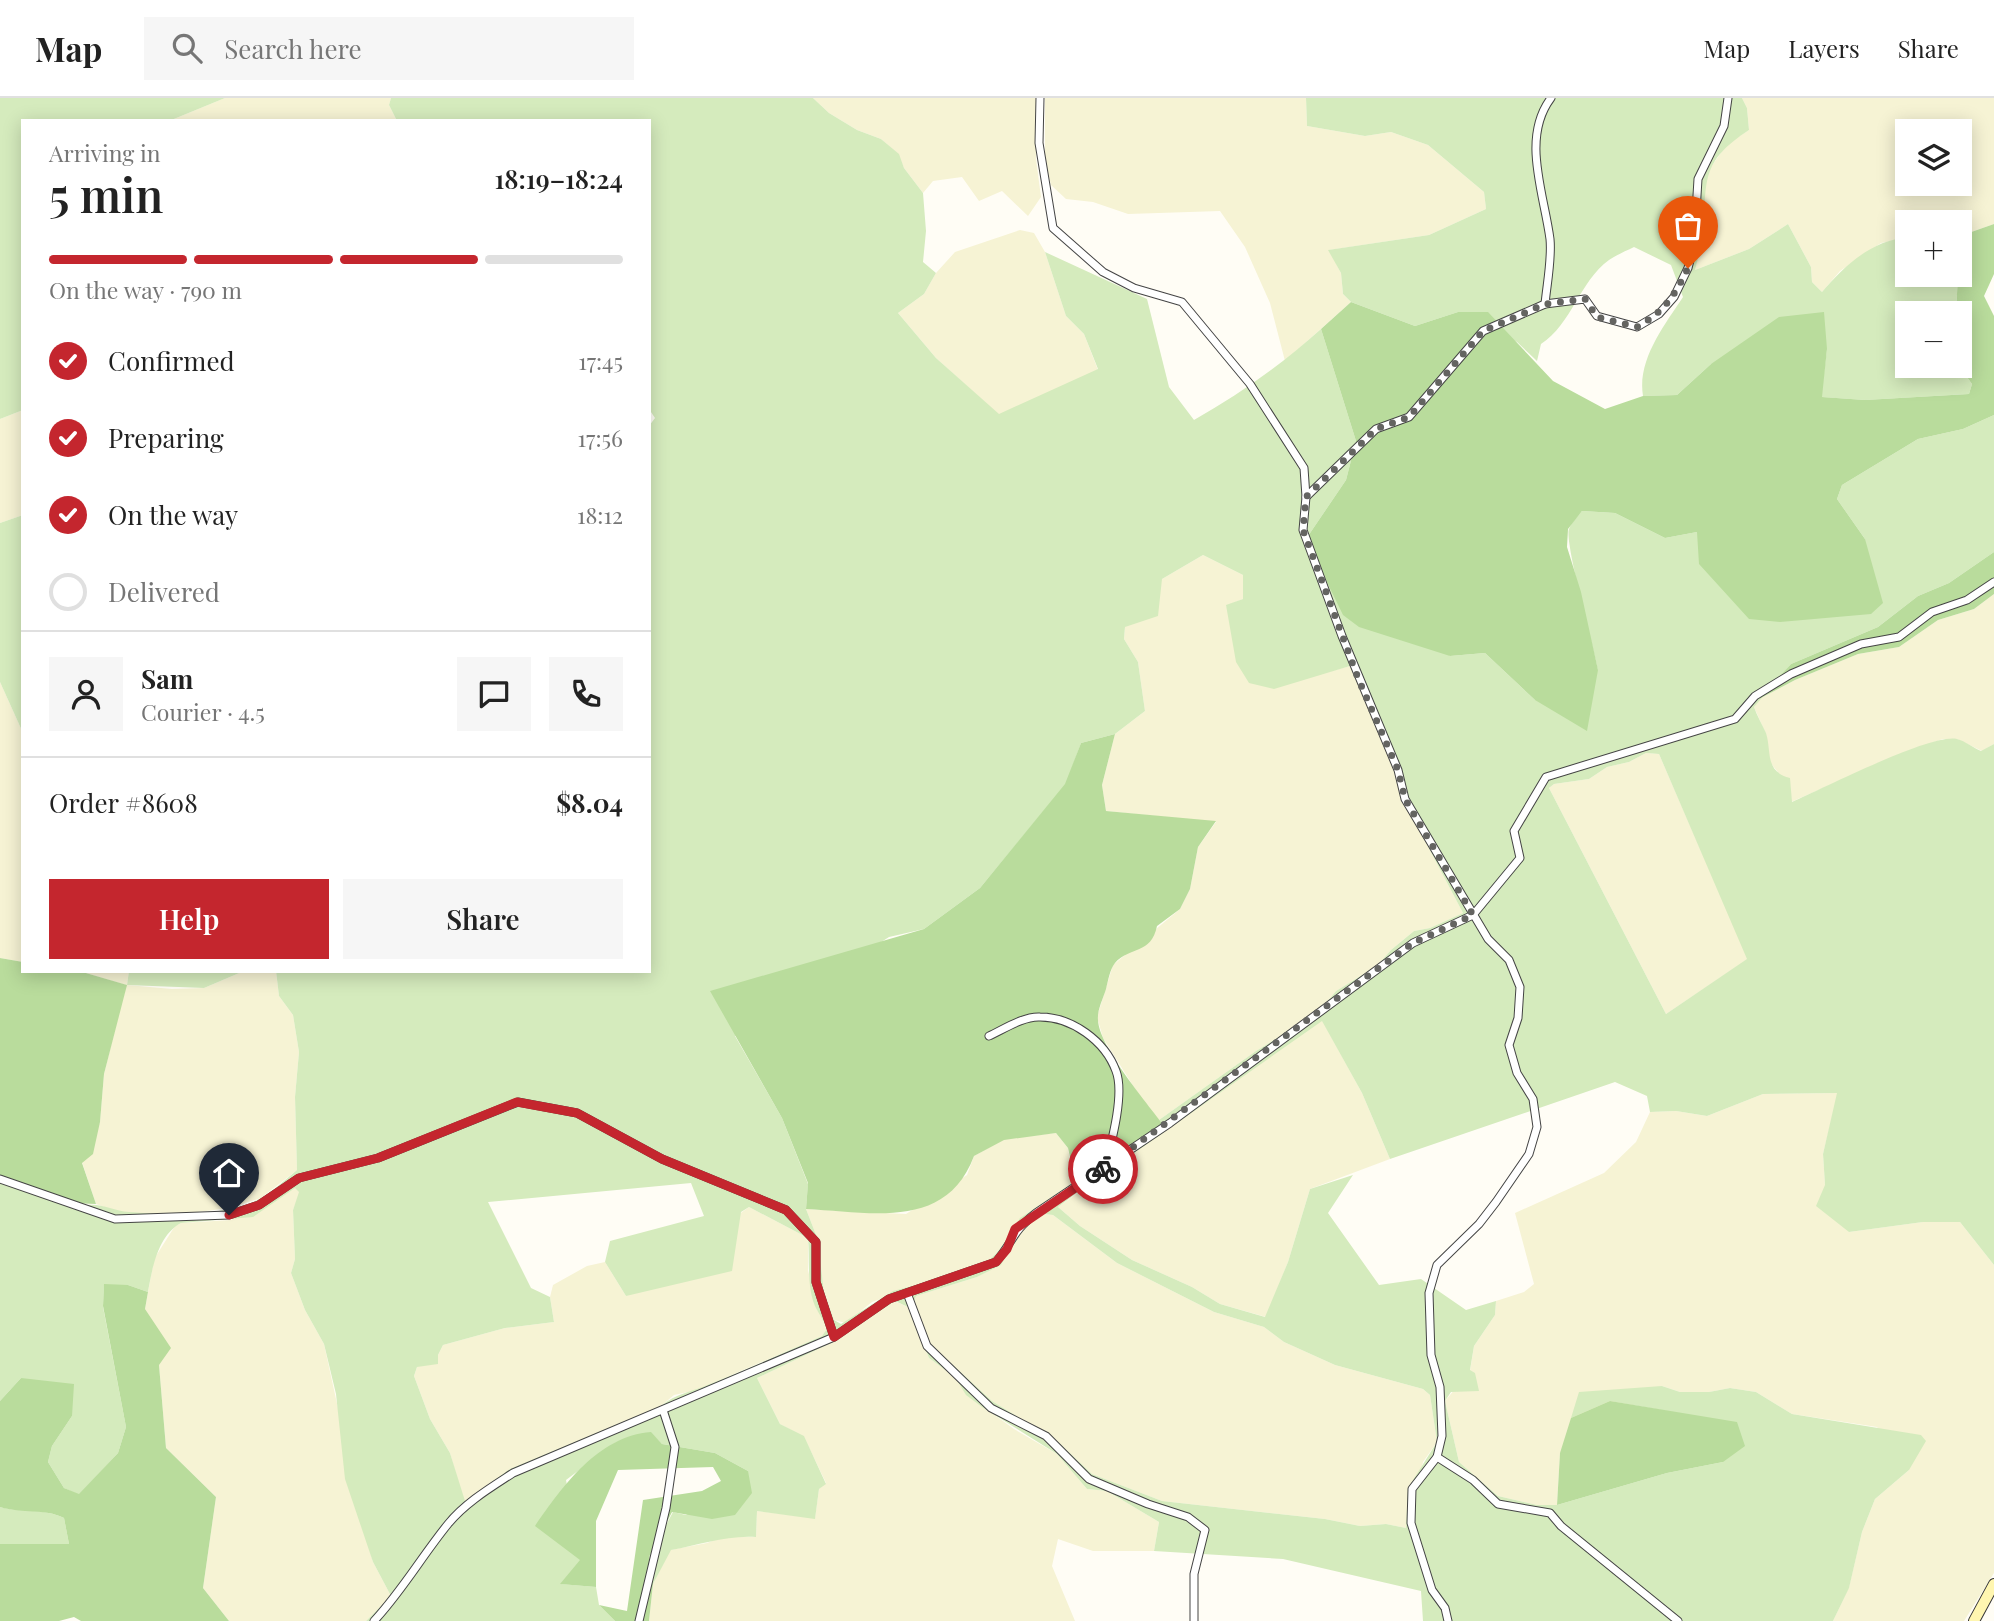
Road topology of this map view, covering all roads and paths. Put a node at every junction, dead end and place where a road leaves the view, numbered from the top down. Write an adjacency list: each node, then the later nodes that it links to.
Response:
1 (1040, 98): 5 (street)
2 (1551, 98): 4 (street)
3 (1728, 98): 4 (street)
4 (1545, 304): 5 (street)
5 (1306, 497): 7 (street)
6 (1994, 582): 7 (street)
7 (1473, 915): 9 (street); 14 (street)
8 (989, 1036): 9 (street)
9 (1104, 1169): 11 (street)
10 (0, 1179): 12 (street)
11 (906, 1293): 12 (street); 18 (street)
12 (834, 1337): 13 (street)
13 (663, 1410): 16 (street); 17 (street)
14 (1437, 1457): 19 (street); 20 (street)
15 (1994, 1584): 21 (street)
16 (374, 1621)
17 (639, 1621)
18 (1194, 1621)
19 (1448, 1621)
20 (1678, 1621)
21 (1974, 1621)

